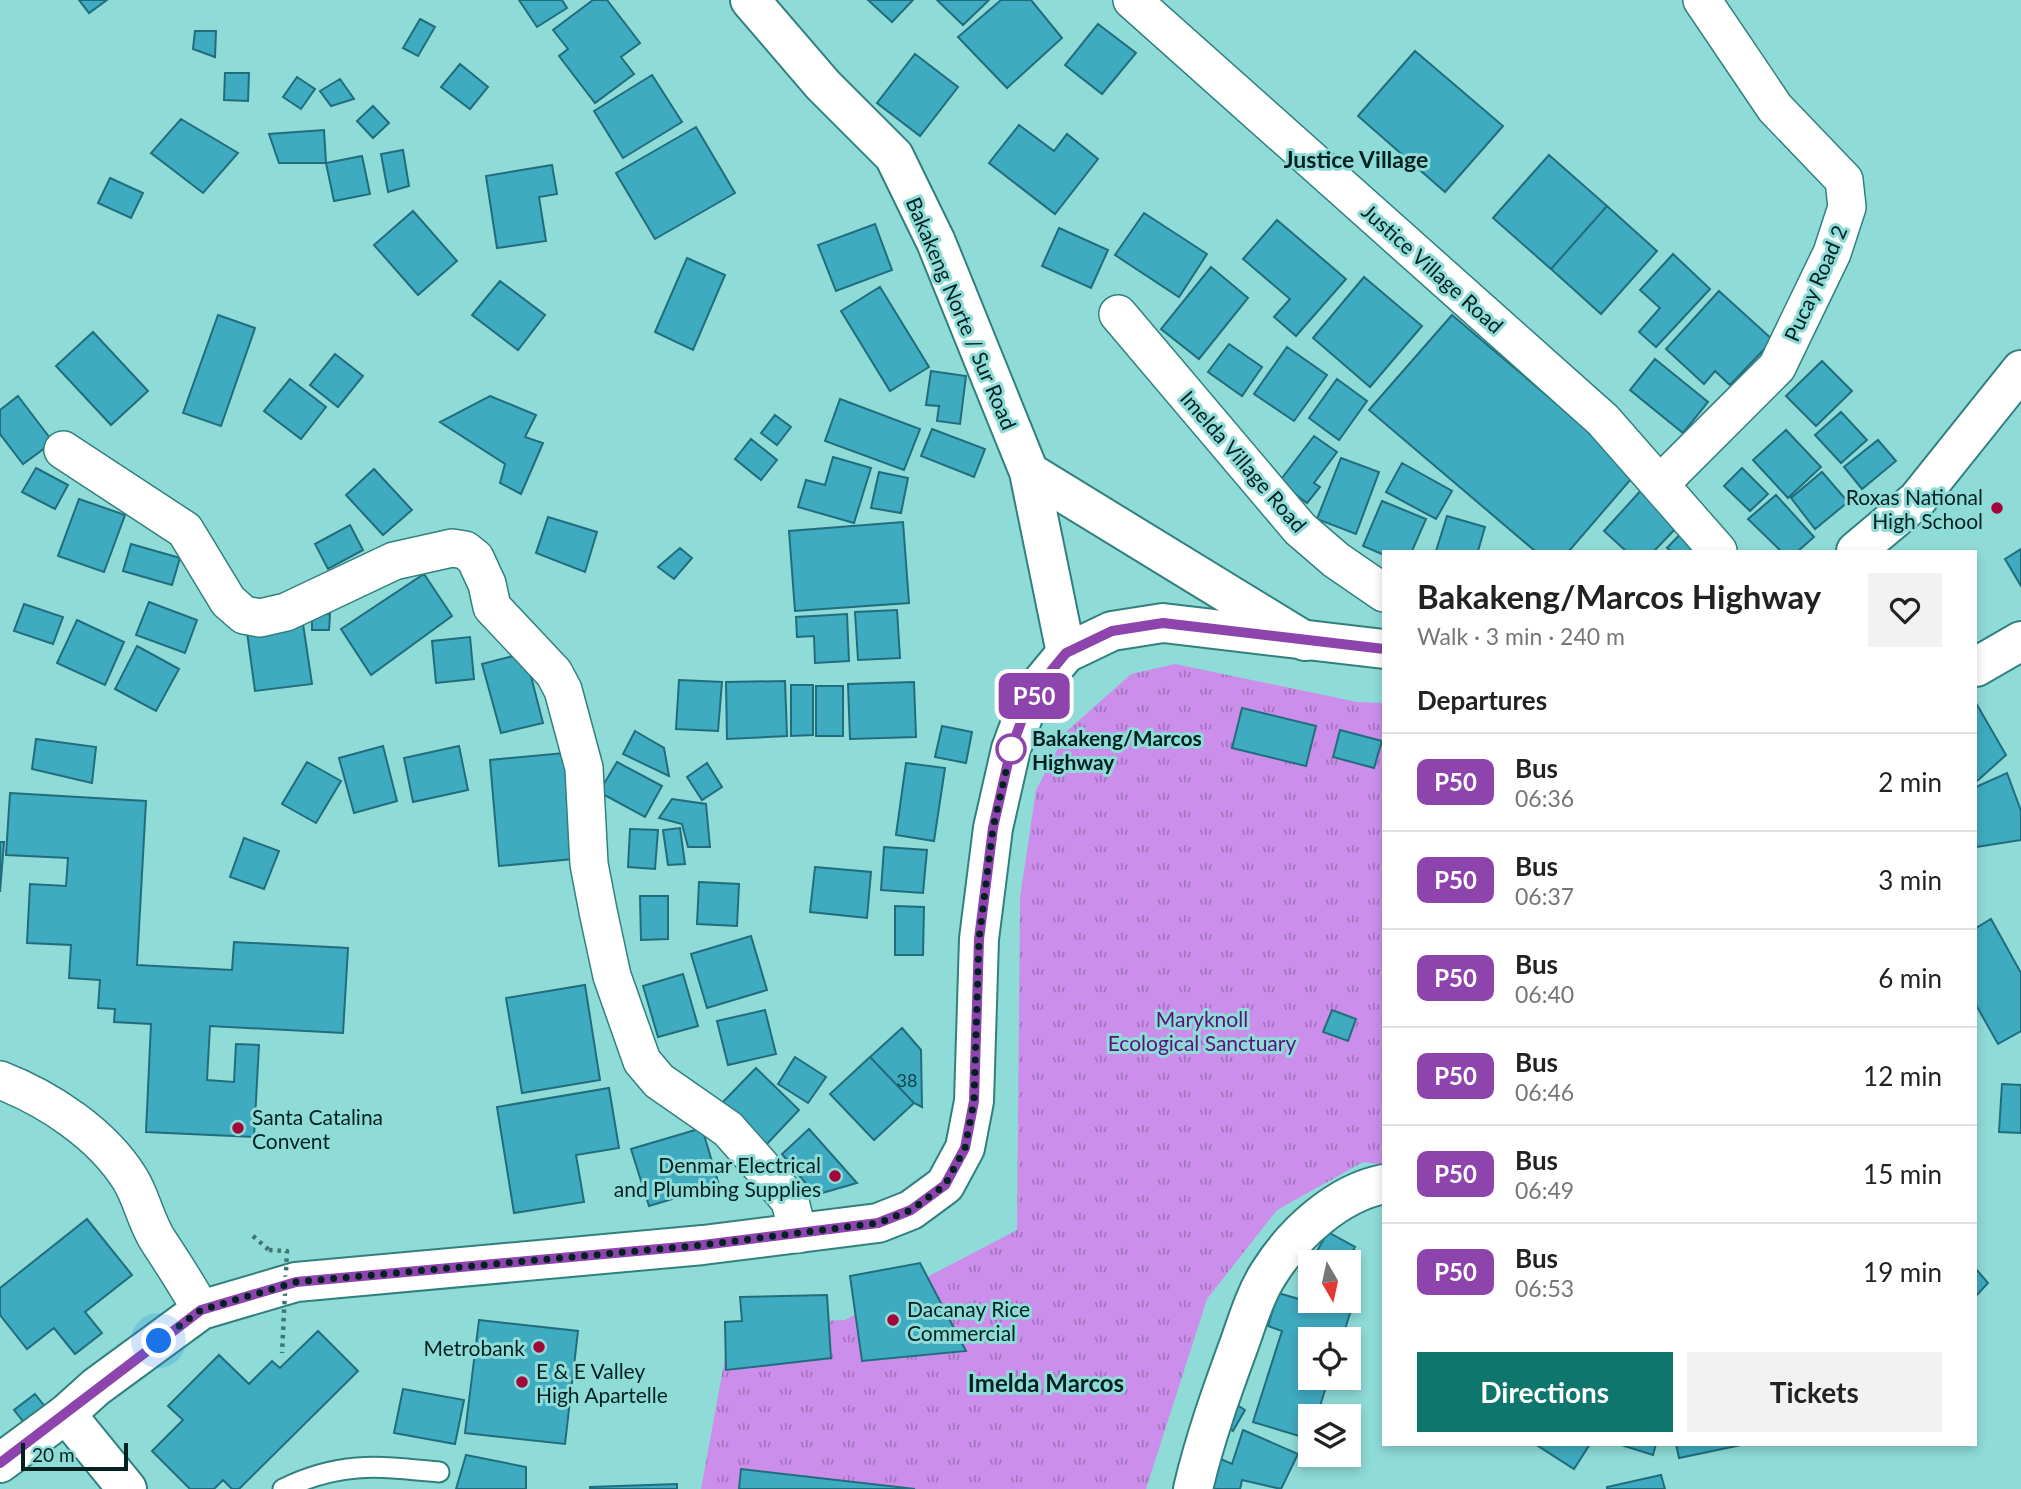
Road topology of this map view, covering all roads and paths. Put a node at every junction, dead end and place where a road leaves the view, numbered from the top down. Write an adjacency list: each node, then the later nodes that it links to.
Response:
1 (750, 0): 7 (main road, Bakakeng Norte / Sur Road)
2 (1132, 0): 8 (street, Justice Village Road)
3 (1702, 0): 8 (street, Pucay Road 2)
4 (1118, 314): 11 (street, Imelda Village Road)
5 (2021, 370): 10 (main road)
6 (63, 450): 19 (street)
7 (1029, 472): 12 (main road); 15 (main road, Bakakeng Norte / Sur Road)
8 (1661, 484): 9 (street, Justice Village Road)
9 (1717, 550)
10 (1857, 550)
11 (1382, 592)
12 (1305, 641): 14 (main road); 15 (main road)
13 (2021, 641): 16 (main road)
14 (1382, 649)
15 (1066, 653): 19 (main road)
16 (1977, 666)
17 (0, 1080): 21 (street)
18 (1382, 1185): 28 (main road)
19 (798, 1234): 21 (main road)
20 (253, 1236): 22 (path, bridge)
21 (201, 1310): 23 (main road)
22 (282, 1353)
23 (66, 1414): 24 (main road); 26 (main road)
24 (0, 1463)
25 (439, 1472): 27 (lane)
26 (127, 1489)
27 (283, 1489)
28 (1194, 1489)

